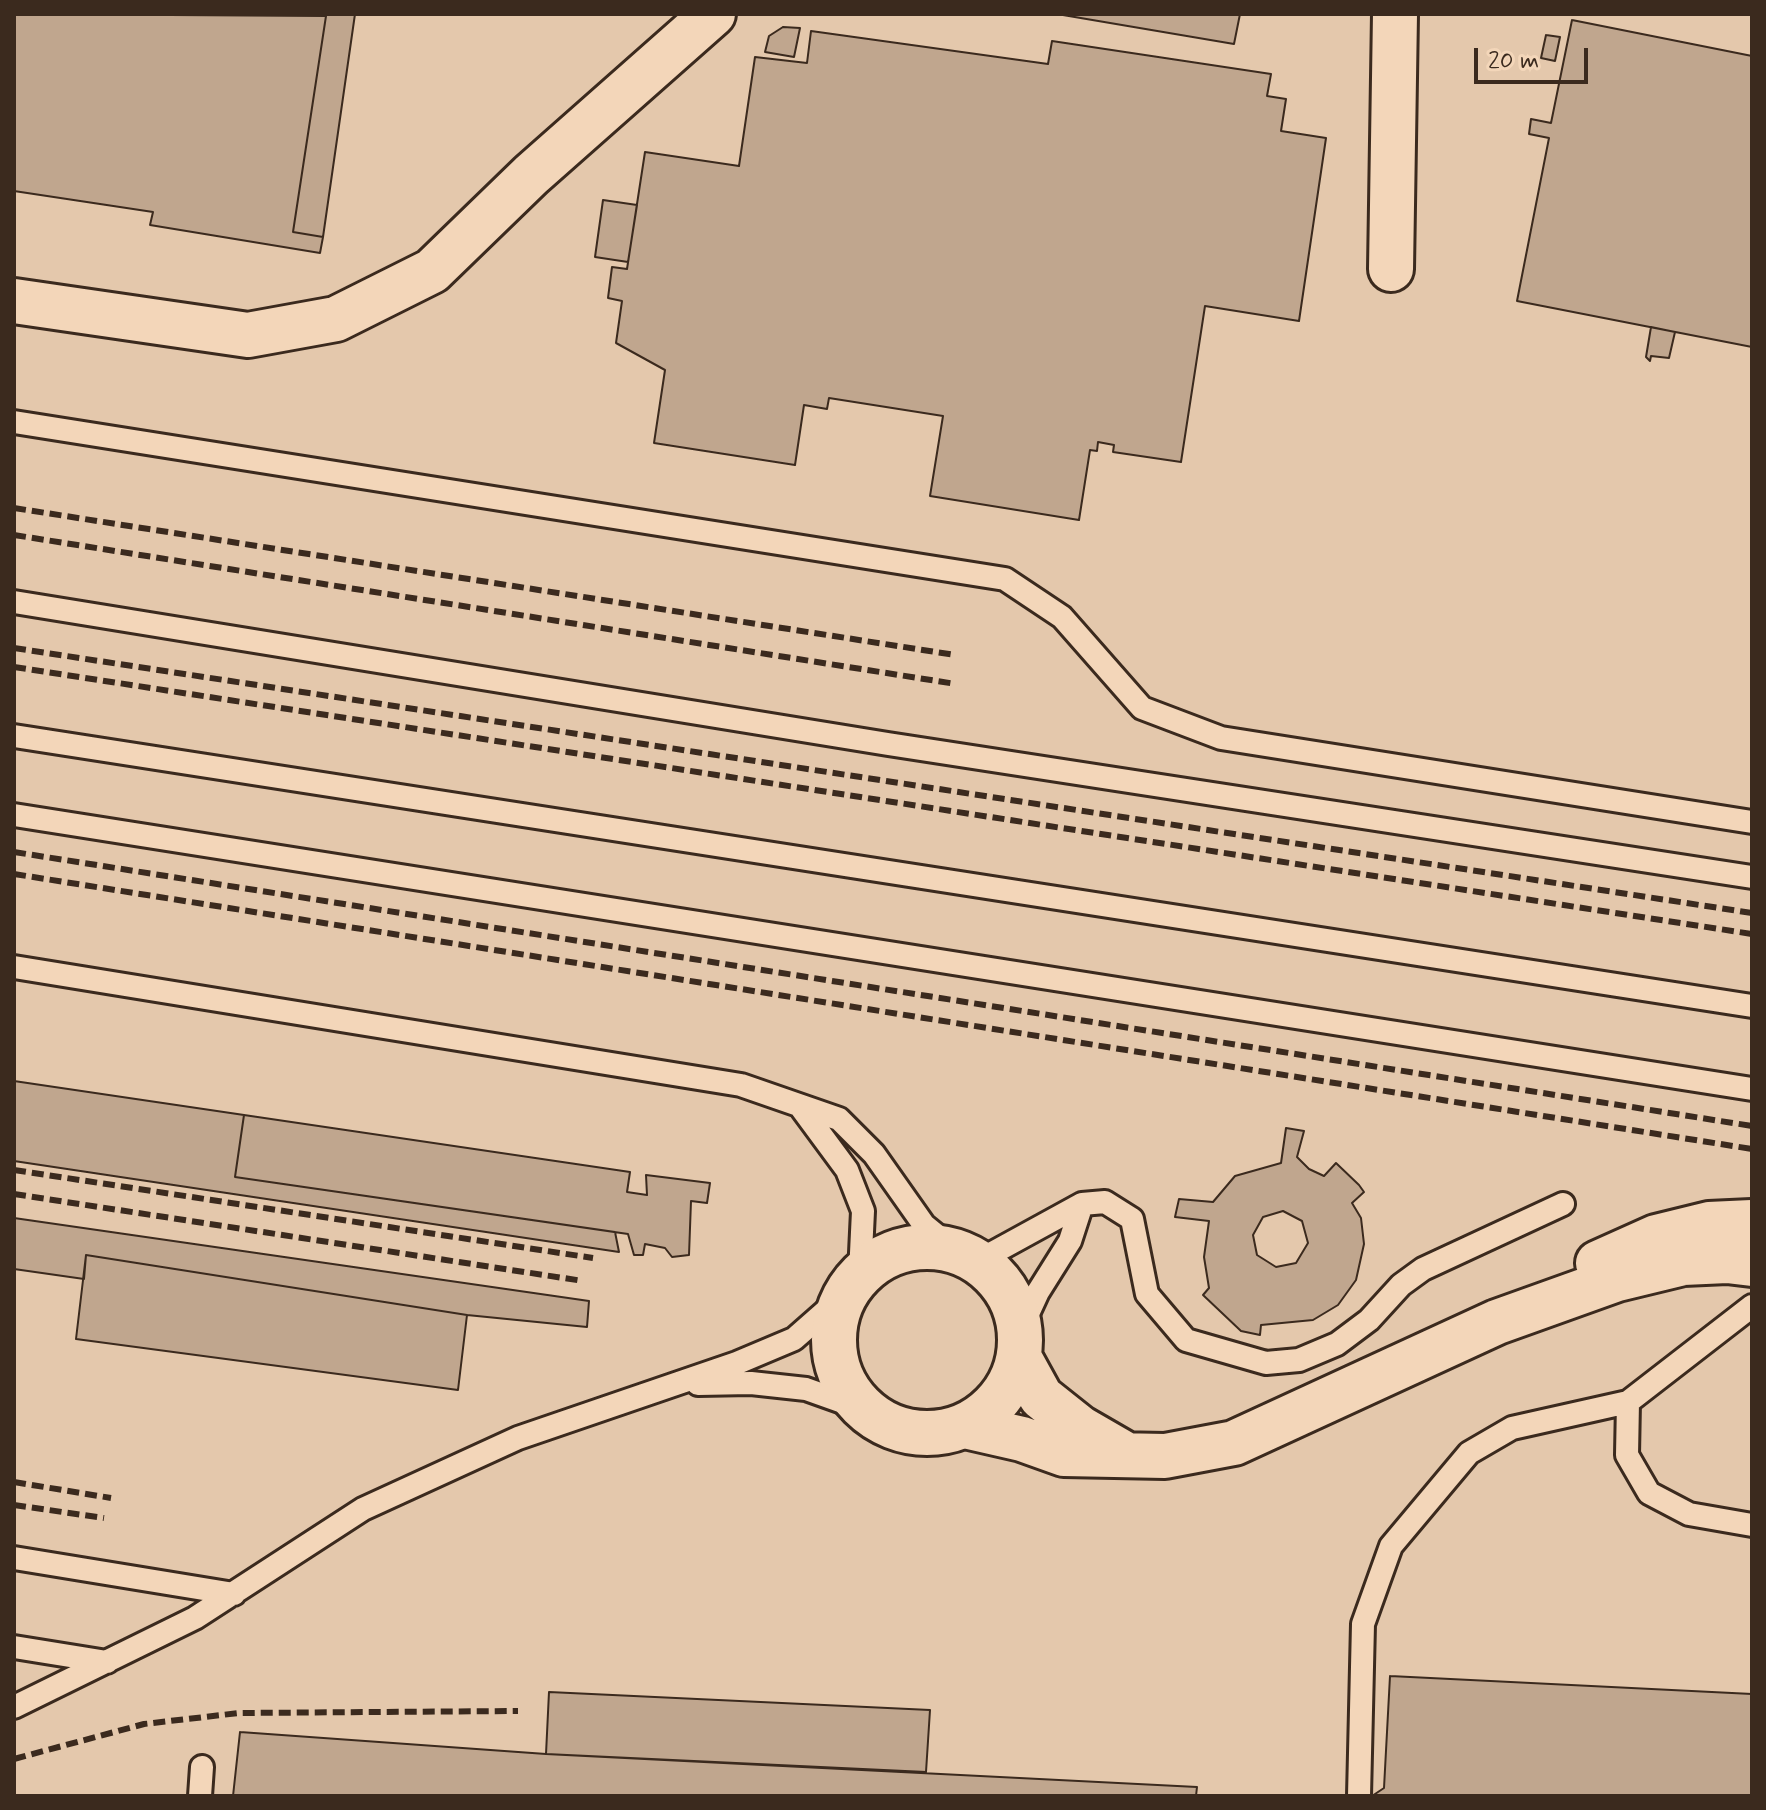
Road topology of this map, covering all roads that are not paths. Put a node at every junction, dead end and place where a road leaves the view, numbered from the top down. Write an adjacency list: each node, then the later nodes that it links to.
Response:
1 (713, 14): 4 (street)
2 (1395, 14): 3 (street)
3 (1391, 269)
4 (14, 301)
5 (14, 422): 9 (lane)
6 (14, 602): 10 (lane)
7 (14, 736): 12 (lane)
8 (14, 815): 13 (lane)
9 (1752, 822)
10 (1752, 877)
11 (14, 967): 14 (lane)
12 (1752, 1006)
13 (1752, 1089)
14 (802, 1109): 18 (lane); 20 (lane)
15 (1082, 1204): 16 (lane); 18 (lane); 23 (lane)
16 (1563, 1204)
17 (1752, 1222): 22 (street)
18 (967, 1256): 20 (street); 23 (street)
19 (1752, 1264): 22 (street)
20 (852, 1284): 24 (lane); 26 (street)
21 (1752, 1306): 25 (lane)
22 (1497, 1322): 28 (street)
23 (1020, 1344): 27 (street); 28 (street)
24 (677, 1384): 26 (lane); 31 (lane)
25 (1628, 1402): 29 (lane); 37 (lane)
26 (865, 1410): 27 (street)
27 (965, 1426): 28 (street)
28 (1131, 1457)
29 (1752, 1525)
30 (14, 1558): 31 (lane)
31 (234, 1594): 33 (lane)
32 (14, 1647): 33 (lane)
33 (107, 1662): 34 (lane)
34 (14, 1707)
35 (202, 1767): 36 (lane)
36 (200, 1796)
37 (1359, 1796)

